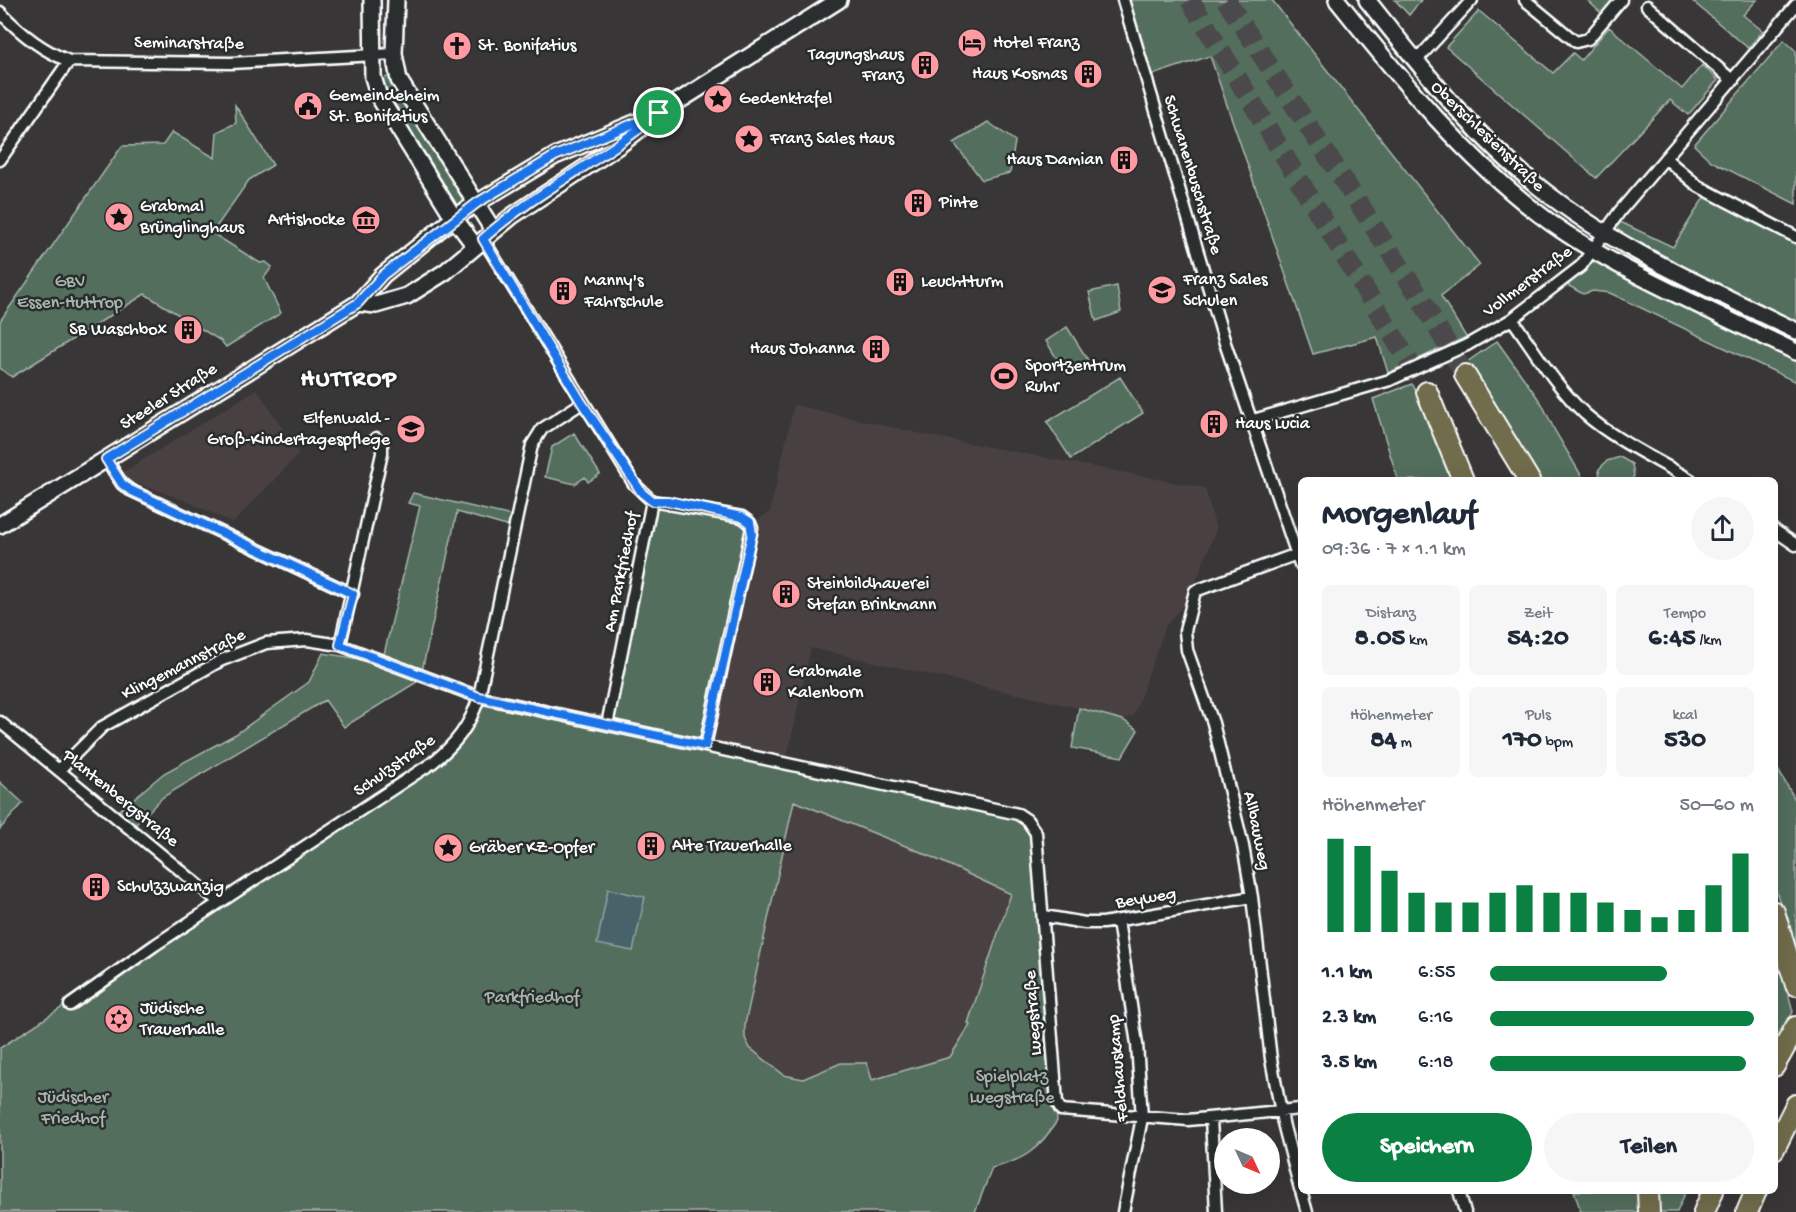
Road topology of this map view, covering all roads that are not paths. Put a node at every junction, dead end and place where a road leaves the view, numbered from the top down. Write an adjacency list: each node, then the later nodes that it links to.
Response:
1 (372, 0): 13 (main road)
2 (396, 0): 14 (main road)
3 (839, 0): 18 (main road, Steeler Straße)
4 (1123, 0): 34 (street, Schwanenbuschstraße)
5 (1337, 0): 26 (main road, Oberschlesienstraße)
6 (1367, 0): 16 (main road, Oberschlesienstraße)
7 (1472, 0): 16 (street)
8 (1525, 0): 9 (street)
9 (1621, 0)
10 (1796, 5): 17 (street, Vollmerstraße)
11 (1647, 6): 17 (street)
12 (0, 12): 15 (street, Seminarstraße)
13 (372, 54): 14 (street, Seminarstraße); 15 (street, Seminarstraße); 22 (main road)
14 (394, 54): 21 (main road)
15 (69, 61): 20 (street)
16 (1416, 61): 23 (main road, Oberschlesienstraße)
17 (1733, 81): 19 (street, Vollmerstraße)
18 (659, 113): 21 (main road, Steeler Straße); 25 (main road, Steeler Straße)
19 (1665, 158): 23 (street, Vollmerstraße); 24 (street)
20 (0, 160)
21 (477, 203): 22 (main road, Steeler Straße); 25 (main road)
22 (454, 218): 25 (main road); 27 (main road, Steeler Straße)
23 (1605, 233): 26 (street, Vollmerstraße); 29 (main road, Oberschlesienstraße)
24 (1796, 237)
25 (484, 238): 27 (main road, Steeler Straße); 33 (street)
26 (1594, 250): 28 (street, Vollmerstraße); 30 (main road, Oberschlesienstraße)
27 (358, 303): 36 (main road, Steeler Straße)
28 (1512, 318): 34 (street, Vollmerstraße, bridge); 39 (street)
29 (1796, 331)
30 (1796, 352)
31 (1465, 375): 38 (highway)
32 (1427, 392): 37 (highway)
33 (582, 403): 40 (street); 48 (street, Schulzstraße)
34 (1250, 421): 44 (street, Schwanenbuschstraße)
35 (376, 438): 46 (street)
36 (106, 459): 41 (main road, Steeler Straße); 46 (street)
37 (1462, 477)
38 (1527, 477)
39 (1686, 477)
40 (652, 501): 50 (street, Am Parkfriedhof); 51 (street, Am Parkfriedhof)
41 (0, 525)
42 (1778, 534): 43 (street)
43 (1796, 545)
44 (1298, 556)
45 (1298, 559): 53 (street, Allbauweg)
46 (353, 594): 47 (street)
47 (340, 645): 48 (street, Klingemannstraße); 52 (street, Klingemannstraße)
48 (479, 697): 50 (street); 54 (street, Schulzstraße)
49 (0, 722): 52 (street, Plantenbergstraße)
50 (607, 725): 51 (street)
51 (705, 746): 55 (street, Luegstraße)
52 (58, 770): 54 (street, Plantenbergstraße)
53 (1252, 897): 56 (street, Beyweg); 64 (street, Allbauweg)
54 (219, 902): 59 (street, Schulzstraße)
55 (1044, 916): 56 (street, Beyweg); 65 (street, Luegstraße)
56 (1118, 921): 65 (street, Feldhauskamp)
57 (1778, 925): 58 (highway)
58 (1796, 985)
59 (70, 1005)
60 (1796, 1027): 61 (highway)
61 (1778, 1058)
62 (1796, 1105): 67 (highway)
63 (1298, 1109): 64 (street, Luegstraße)
64 (1281, 1113): 66 (street, Luegstraße); 68 (street, Allbauweg)
65 (1142, 1118): 66 (street, Luegstraße); 74 (street, Feldhauskamp)
66 (1211, 1119): 75 (street)
67 (1778, 1141)
68 (1298, 1178)
69 (1302, 1194): 76 (street, Allbauweg)
70 (1460, 1194): 77 (street)
71 (1648, 1194): 78 (highway)
72 (1712, 1194): 79 (highway)
73 (1755, 1194): 80 (highway)
74 (1123, 1212)
75 (1216, 1212)
76 (1307, 1212)
77 (1465, 1212)
78 (1649, 1212)
79 (1704, 1212)
80 (1747, 1212)

